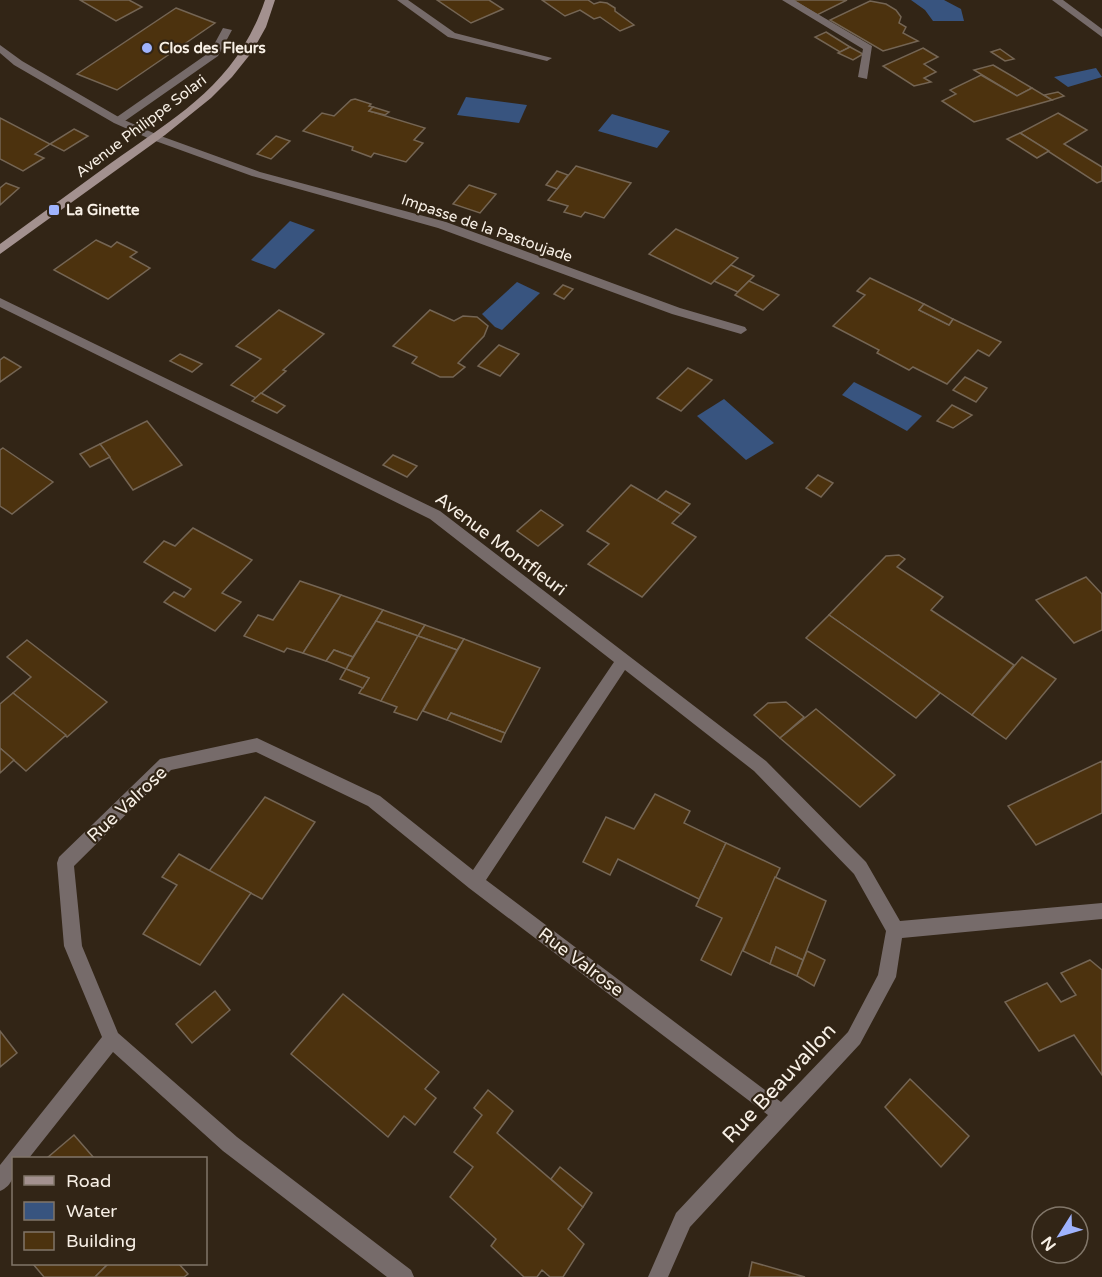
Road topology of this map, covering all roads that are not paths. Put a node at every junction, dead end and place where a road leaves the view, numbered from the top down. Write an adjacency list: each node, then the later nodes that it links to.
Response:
1 (270, 0): 11 (main road, Avenue Philippe Solari)
2 (402, 0): 8 (street)
3 (788, 0): 9 (street)
4 (1057, 0): 6 (street)
5 (227, 30): 10 (street)
6 (1102, 34)
7 (0, 48): 10 (street, Impasse de la Pastoujade)
8 (548, 58)
9 (863, 76)
10 (118, 121): 11 (street, Impasse de la Pastoujade)
11 (154, 138): 12 (main road, Avenue Philippe Solari); 14 (street, Impasse de la Pastoujade)
12 (0, 250)
13 (0, 302): 15 (street, Avenue Montfleuri)
14 (741, 330)
15 (623, 661): 16 (street); 18 (street, Avenue Montfleuri)
16 (475, 882): 19 (street, Rue Valrose); 20 (street, Rue Valrose)
17 (1102, 911): 18 (street)
18 (895, 930): 20 (street, Rue Beauvallon)
19 (112, 1039): 21 (street); 24 (street, Rue Valrose)
20 (782, 1113): 25 (street, Rue Beauvallon)
21 (18, 1157)
22 (12, 1165): 23 (street)
23 (0, 1180)
24 (404, 1277)
25 (657, 1277)

